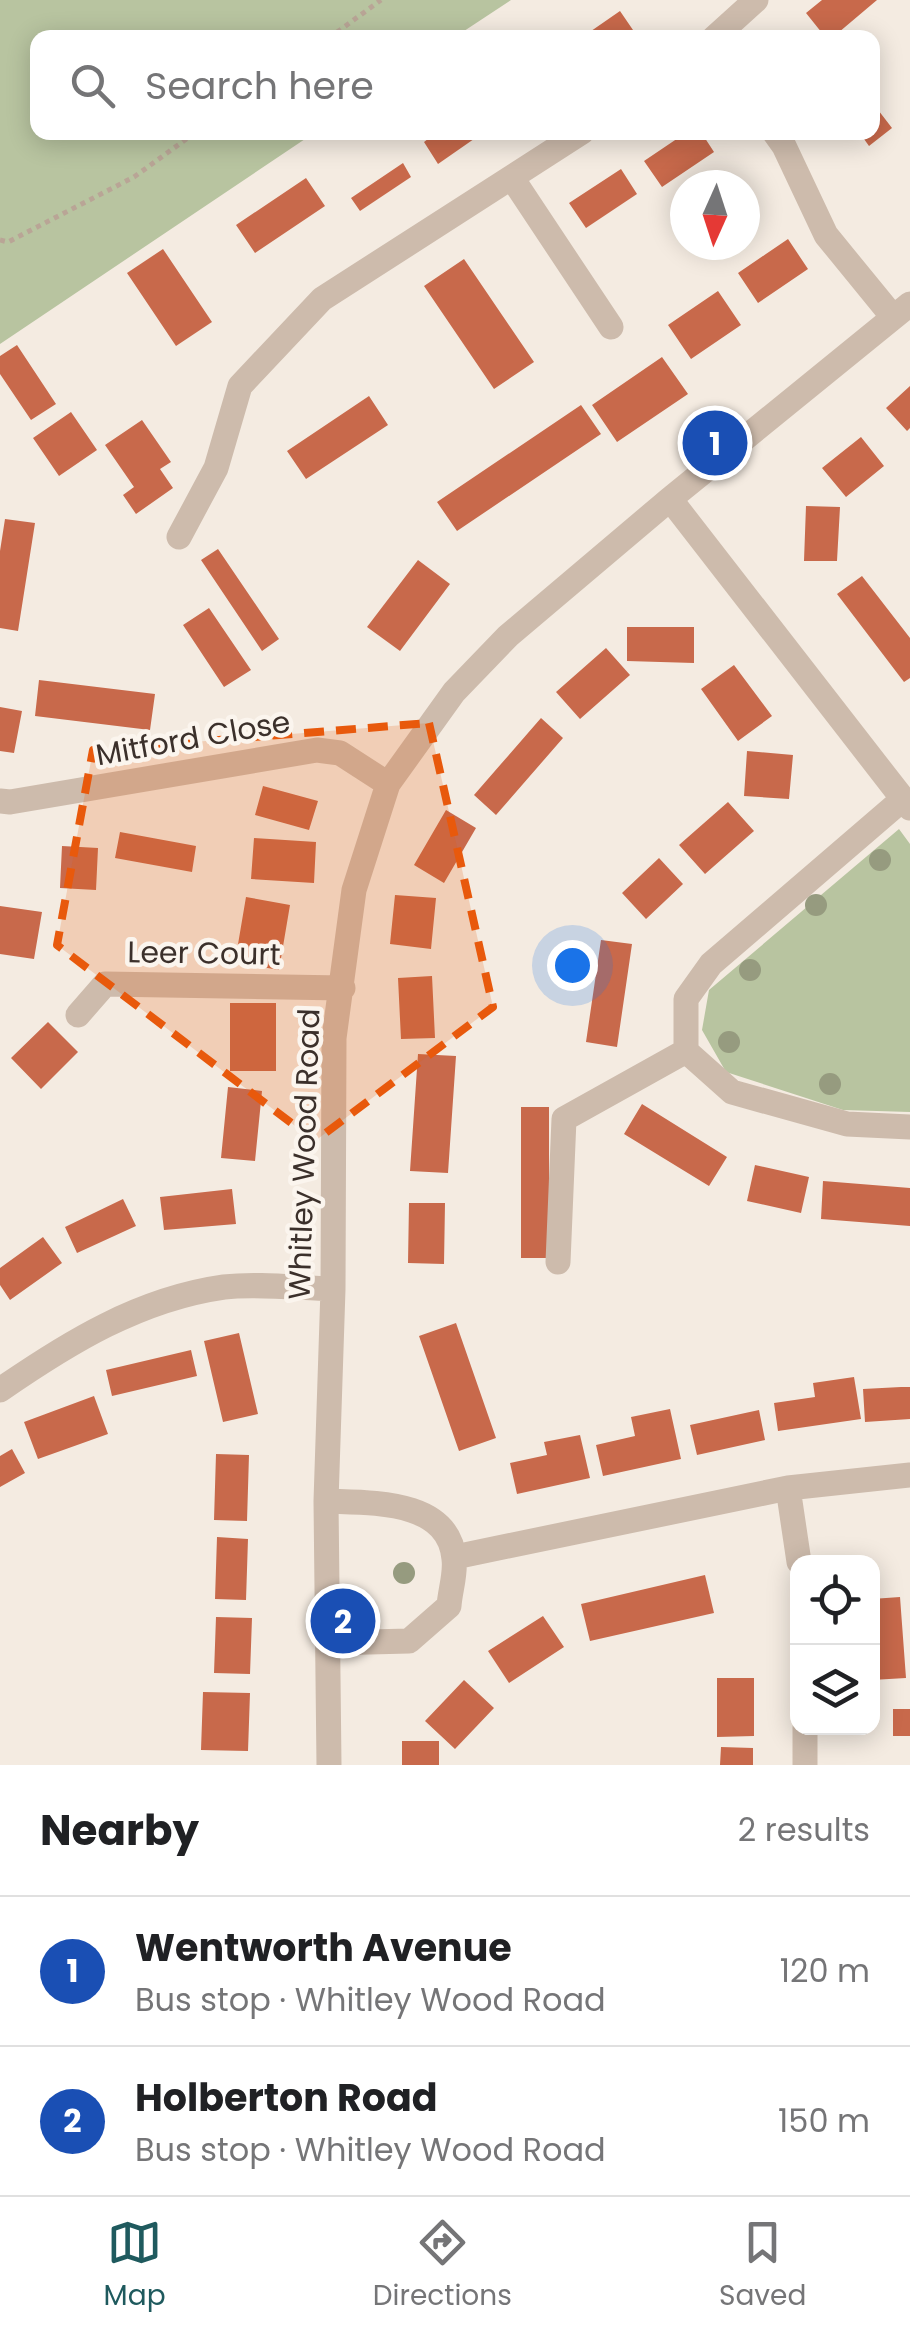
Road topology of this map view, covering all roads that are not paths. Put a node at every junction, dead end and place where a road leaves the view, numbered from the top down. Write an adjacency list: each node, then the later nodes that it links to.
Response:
1 (756, 0): 2 (street)
2 (723, 30)
3 (570, 140): 5 (street)
4 (780, 140): 6 (street)
5 (512, 178): 7 (street); 9 (street)
6 (901, 310): 8 (street, Whitley Wood Road)
7 (611, 327)
8 (670, 498): 10 (street, Whitley Wood Road); 12 (street)
9 (179, 537)
10 (388, 784): 11 (street, Mitford Close); 13 (street, Whitley Wood Road)
11 (0, 801)
12 (907, 804): 15 (street)
13 (342, 988): 14 (street, Leer Court); 18 (street, Whitley Wood Road)
14 (78, 1015)
15 (686, 1051): 16 (street); 17 (street)
16 (910, 1127)
17 (558, 1262)
18 (333, 1289): 19 (street); 22 (street, Whitley Wood Road)
19 (0, 1390)
20 (910, 1475): 21 (street)
21 (788, 1488): 23 (street); 24 (street)
22 (326, 1500): 24 (street); 25 (street, Whitley Wood Road)
23 (798, 1555)
24 (455, 1558): 25 (street)
25 (330, 1643): 27 (street, Whitley Wood Road)
26 (806, 1735): 28 (street)
27 (329, 1765)
28 (805, 1765)

